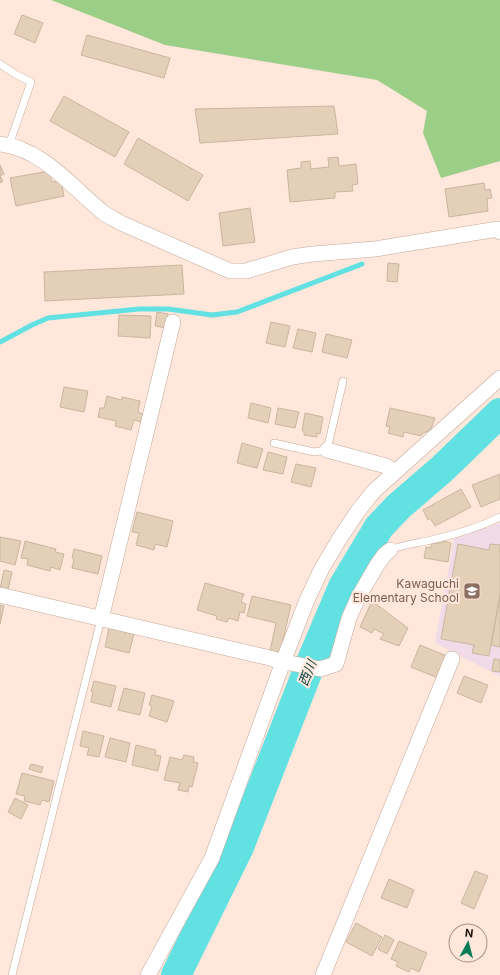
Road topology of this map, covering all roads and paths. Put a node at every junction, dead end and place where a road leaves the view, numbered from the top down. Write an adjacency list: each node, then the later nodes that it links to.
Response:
1 (0, 64): 2 (lane)
2 (5, 144): 3 (street)
3 (500, 232)
4 (172, 322): 13 (street)
5 (500, 378): 9 (street)
6 (344, 380): 8 (lane)
7 (274, 443): 8 (lane)
8 (327, 450): 9 (street)
9 (395, 472): 15 (street)
10 (500, 518): 11 (lane)
11 (390, 550): 15 (street)
12 (0, 595): 13 (street)
13 (101, 619): 15 (street); 16 (lane)
14 (452, 659): 18 (street)
15 (286, 663): 17 (street)
16 (12, 975)
17 (148, 975)
18 (323, 975)

